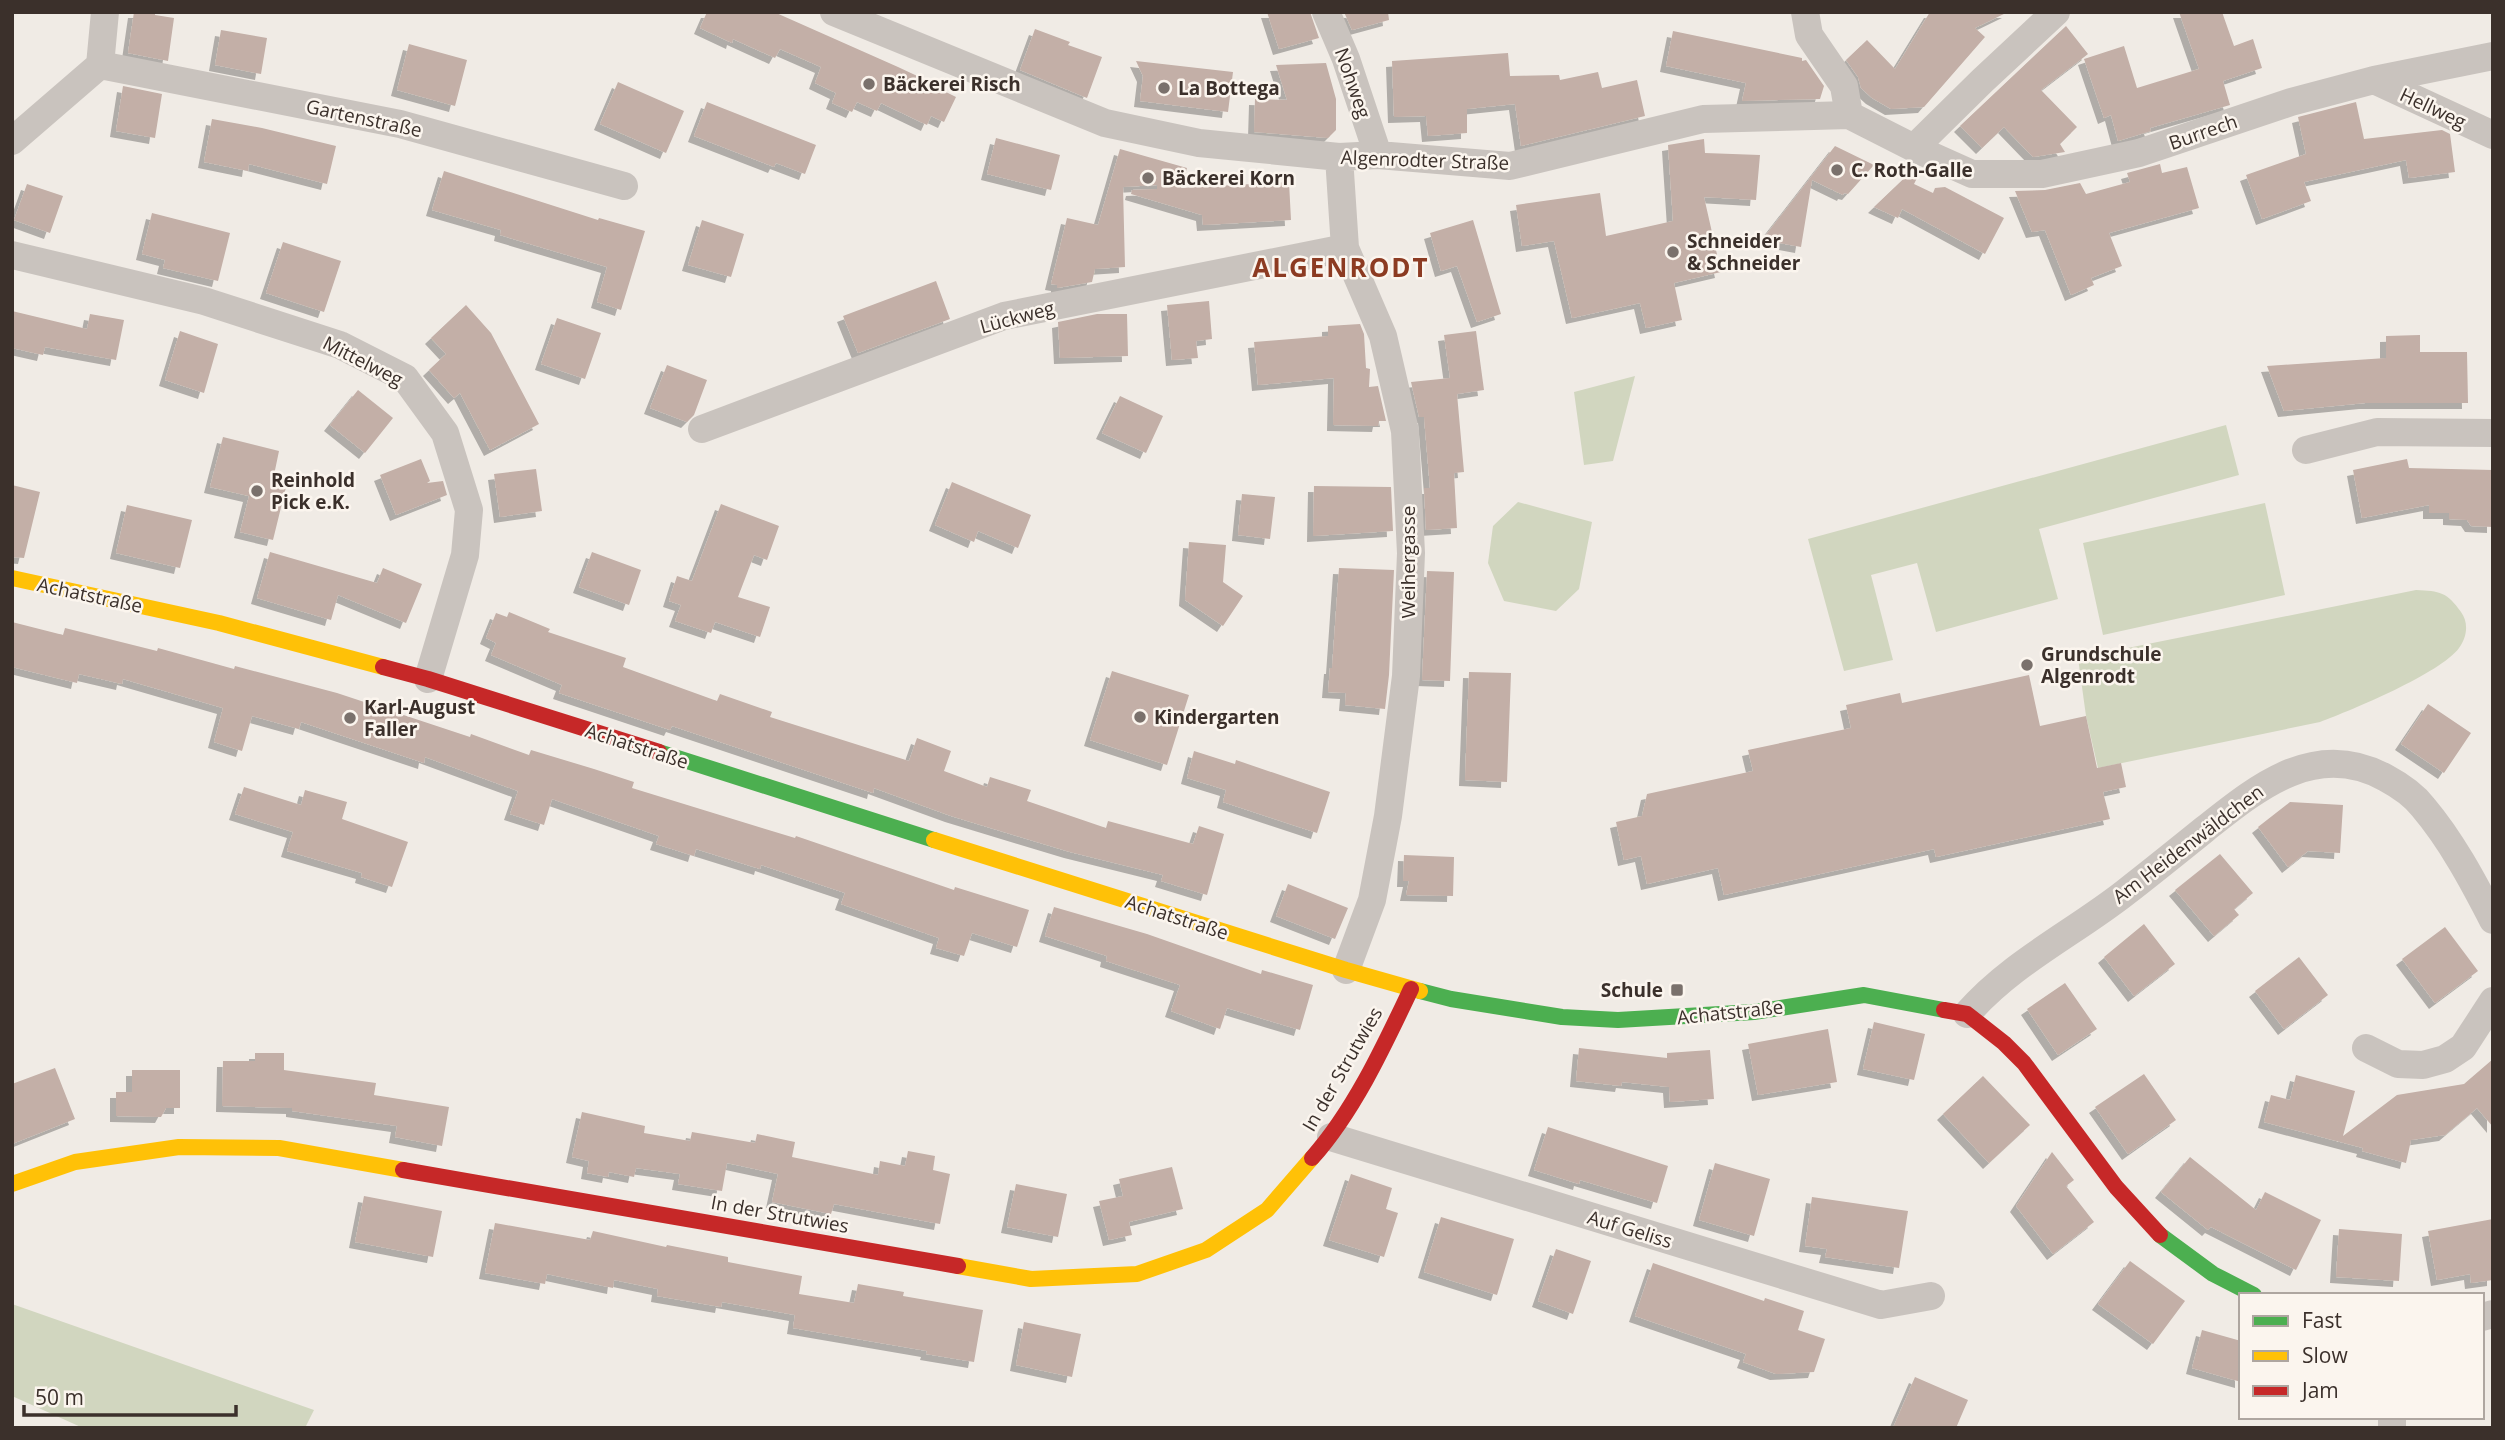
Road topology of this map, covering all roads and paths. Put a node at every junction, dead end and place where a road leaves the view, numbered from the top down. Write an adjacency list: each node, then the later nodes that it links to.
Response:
1 (105, 12): 7 (street)
2 (834, 12): 14 (street, Algenrodter Straße)
3 (1326, 12): 13 (street, Nohweg)
4 (1805, 12): 9 (street)
5 (2056, 12): 12 (street)
6 (2493, 56): 8 (street, Burrech)
7 (100, 65): 11 (street); 15 (street, Gartenstraße)
8 (2374, 80): 10 (street, Hellweg); 12 (street, Burrech)
9 (1849, 115): 12 (street, Algenrodter Straße); 13 (street, Algenrodter Straße)
10 (2493, 135)
11 (12, 141)
12 (1914, 148)
13 (1378, 155): 14 (street, Algenrodter Straße)
14 (1339, 157): 16 (street, Weihergasse)
15 (624, 186)
16 (1345, 248): 18 (street, Lückweg); 24 (street, Weihergasse)
17 (12, 256): 22 (street, Mittelweg)
18 (702, 429)
19 (2493, 433): 20 (street)
20 (2306, 450)
21 (12, 578): 22 (street, Achatstraße)
22 (428, 679): 24 (street, Achatstraße)
23 (2493, 920): 27 (street, Am Heidenwäldchen)
24 (1346, 970): 25 (street, Achatstraße)
25 (1411, 989): 27 (street, Achatstraße); 29 (street, In der Strutwies)
26 (2493, 1001): 28 (street)
27 (1967, 1014): 31 (street)
28 (2366, 1048)
29 (1331, 1137): 30 (street, In der Strutwies); 32 (street, Auf Geliss)
30 (12, 1184)
31 (2250, 1293)
32 (1931, 1296)

